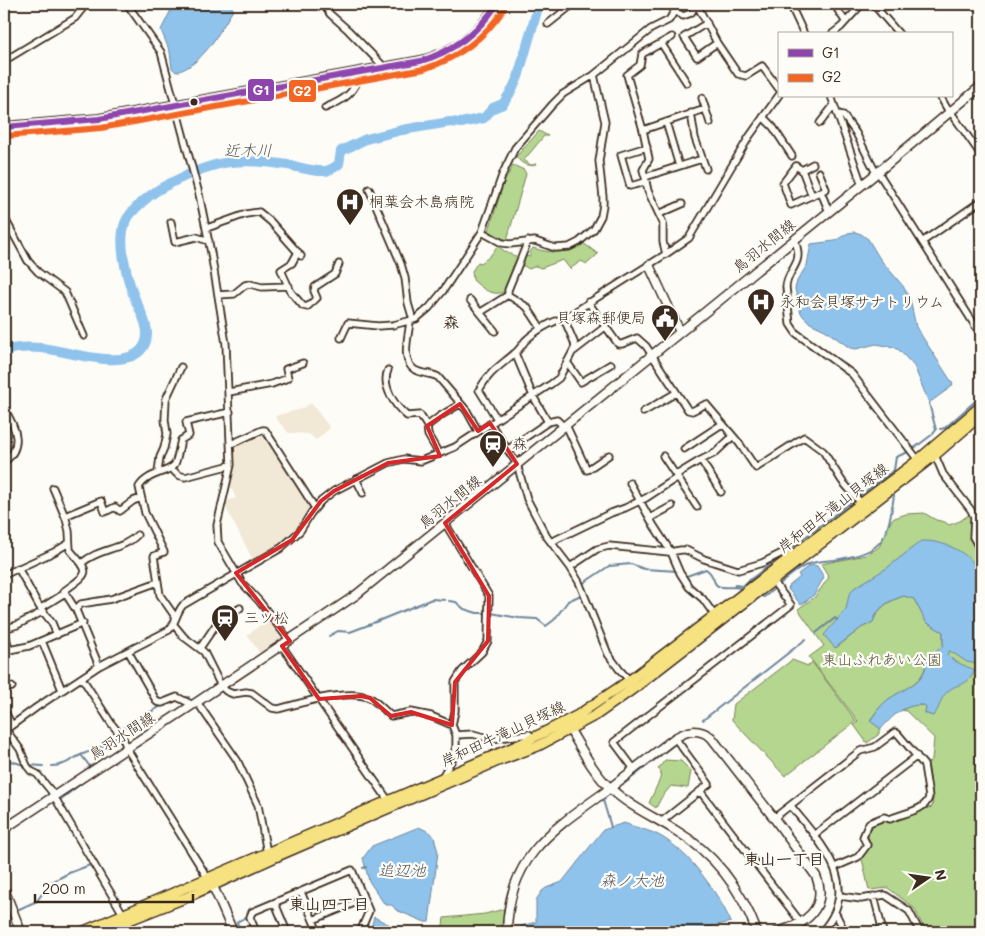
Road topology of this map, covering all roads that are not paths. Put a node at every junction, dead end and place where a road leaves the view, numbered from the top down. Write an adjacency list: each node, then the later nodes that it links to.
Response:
1 (84, 4): 23 (street)
2 (127, 4): 34 (street)
3 (323, 4): 24 (street)
4 (497, 4): 24 (main road)
5 (573, 4): 16 (street)
6 (672, 4): 13 (street)
7 (679, 4): 13 (street)
8 (790, 4): 17 (street)
9 (834, 4): 14 (street)
10 (862, 4): 14 (street)
11 (873, 4): 19 (street)
12 (697, 5): 13 (street); 15 (street)
13 (675, 12): 26 (street)
14 (845, 21): 18 (street)
15 (706, 23): 22 (street); 22 (street)
16 (548, 24)
17 (803, 32)
18 (835, 32)
19 (896, 32)
20 (672, 37): 21 (street)
21 (662, 43): 27 (street); 46 (street)
22 (717, 43): 29 (street)
23 (4, 61)
24 (385, 68): 25 (main road)
25 (362, 72): 34 (main road); 36 (street)
26 (594, 75): 69 (street); 72 (street)
27 (687, 83)
28 (981, 86): 38 (street, 鳥羽水間線)
29 (778, 88)
30 (778, 96): 41 (street)
31 (702, 98): 37 (street)
32 (832, 98): 35 (street)
33 (941, 98): 38 (street)
34 (175, 105): 45 (main road); 68 (street)
35 (834, 105): 40 (street); 43 (street)
36 (325, 108)
37 (705, 109): 39 (street); 44 (street)
38 (950, 112): 48 (street); 56 (street, 鳥羽水間線)
39 (691, 113): 42 (street); 50 (street)
40 (837, 114): 56 (street); 58 (street)
41 (763, 117): 49 (street); 74 (street)
42 (666, 122): 46 (street); 52 (street)
43 (820, 123)
44 (710, 124)
45 (4, 127)
46 (643, 130): 47 (street)
47 (647, 147): 57 (street); 57 (street)
48 (981, 155)
49 (792, 156)
50 (702, 159): 52 (street); 53 (street)
51 (813, 164): 54 (street)
52 (679, 166): 57 (street)
53 (706, 169)
54 (802, 170): 61 (street); 61 (street)
55 (819, 172): 60 (street)
56 (877, 172): 58 (street, 鳥羽水間線); 73 (street)
57 (645, 179): 65 (street)
58 (862, 185): 64 (street, 鳥羽水間線)
59 (369, 189): 84 (street)
60 (821, 192): 61 (street); 64 (street)
61 (812, 196)
62 (981, 201): 73 (street)
63 (682, 204): 65 (street)
64 (829, 212): 70 (street, 鳥羽水間線)
65 (658, 214): 74 (street)
66 (4, 217): 90 (street)
67 (171, 222): 71 (street)
68 (207, 228): 71 (street); 77 (street)
69 (482, 232): 72 (street); 84 (street)
70 (794, 239): 88 (street, 鳥羽水間線); 125 (street)
71 (209, 241): 78 (street)
72 (528, 241): 79 (street)
73 (922, 242): 89 (street)
74 (666, 254): 76 (street)
75 (339, 264): 77 (street)
76 (649, 265): 81 (street); 88 (street)
77 (289, 286): 78 (street)
78 (218, 295): 100 (street)
79 (508, 295): 82 (street); 86 (street)
80 (470, 300): 82 (street)
81 (588, 302): 83 (street); 85 (street)
82 (480, 312): 87 (street)
83 (566, 318): 86 (street); 92 (street)
84 (412, 320): 91 (street); 103 (street)
85 (606, 327): 92 (street); 94 (street)
86 (541, 328): 93 (street)
87 (496, 331)
88 (680, 332): 94 (street, 鳥羽水間線)
89 (981, 335)
90 (84, 336)
91 (341, 338)
92 (574, 351): 95 (street)
93 (515, 353): 102 (street); 109 (street)
94 (652, 355): 101 (street); 114 (street, 鳥羽水間線)
95 (567, 362): 97 (street); 102 (street)
96 (303, 363): 100 (street)
97 (611, 364)
98 (181, 367): 130 (street)
99 (388, 370): 113 (street)
100 (229, 392): 106 (street)
101 (676, 393): 107 (street); 112 (street)
102 (533, 396): 109 (street); 110 (street)
103 (460, 404): 113 (street); 115 (street)
104 (981, 406): 125 (main road, 岸和田牛滝山貝塚線)
105 (4, 410): 126 (street)
106 (230, 412): 117 (street); 129 (street)
107 (643, 412)
108 (981, 415): 122 (main road, 岸和田牛滝山貝塚線)
109 (497, 419): 111 (street)
110 (548, 422): 114 (street); 119 (street)
111 (490, 423): 115 (street); 119 (street)
112 (722, 424): 116 (street); 118 (street)
113 (427, 426): 120 (street)
114 (565, 426): 121 (street); 127 (street, 鳥羽水間線)
115 (478, 431): 120 (street)
116 (732, 436): 124 (street); 139 (street)
117 (231, 444): 128 (street); 142 (street)
118 (684, 449)
119 (508, 450): 127 (street)
120 (439, 454): 132 (street)
121 (609, 455)
122 (935, 455): 149 (street); 157 (main road, 岸和田牛滝山貝塚線)
123 (663, 456): 131 (street)
124 (701, 460): 131 (street); 135 (street)
125 (918, 460): 139 (main road, 岸和田牛滝山貝塚線)
126 (4, 462)
127 (518, 464): 145 (street, 鳥羽水間線); 147 (street)
128 (231, 465): 129 (street); 155 (street)
129 (171, 468): 130 (street)
130 (158, 472): 137 (street)
131 (677, 476): 138 (street); 141 (street)
132 (356, 479): 136 (street); 142 (street)
133 (630, 483): 138 (street)
134 (53, 488): 143 (street)
135 (721, 492)
136 (363, 493)
137 (141, 498): 143 (street); 158 (street)
138 (639, 501): 144 (street); 147 (street)
139 (861, 503): 151 (main road, 岸和田牛滝山貝塚線)
140 (672, 506): 144 (street)
141 (697, 507)
142 (315, 508): 155 (street)
143 (65, 516): 148 (street)
144 (650, 518): 150 (street)
145 (445, 523): 170 (street, 鳥羽水間線); 186 (street)
146 (137, 535): 152 (street)
147 (551, 542): 153 (street)
148 (69, 543): 152 (street); 154 (street)
149 (981, 551)
150 (671, 552): 151 (street); 153 (street); 163 (street)
151 (790, 558): 163 (main road, 岸和田牛滝山貝塚線)
152 (82, 563): 159 (street)
153 (570, 567): 177 (street)
154 (18, 568): 156 (street); 161 (street)
155 (236, 573): 164 (street); 170 (street)
156 (4, 575)
157 (772, 580): 177 (main road, 岸和田牛滝山貝塚線); 194 (street)
158 (158, 582): 162 (street); 164 (street)
159 (65, 592): 161 (street); 162 (street)
160 (240, 608): 172 (street)
161 (43, 609): 167 (street); 168 (street)
162 (76, 609): 165 (street)
163 (715, 616): 177 (main road, 岸和田牛滝山貝塚線)
164 (176, 618): 166 (street)
165 (83, 623): 168 (street); 175 (street)
166 (174, 625): 172 (street); 174 (street)
167 (4, 629): 173 (street)
168 (57, 635): 169 (street)
169 (42, 641): 173 (street); 181 (street)
170 (290, 641): 171 (street, 鳥羽水間線)
171 (282, 646): 178 (street, 鳥羽水間線); 182 (street)
172 (200, 648): 178 (street)
173 (6, 650)
174 (128, 651): 175 (street); 183 (street)
175 (100, 666): 176 (street)
176 (82, 678): 181 (street); 192 (street)
177 (633, 683): 187 (main road, 岸和田牛滝山貝塚線)
178 (221, 686): 182 (street); 183 (street, 鳥羽水間線)
179 (12, 687): 180 (street)
180 (4, 690)
181 (62, 690): 185 (street)
182 (319, 699): 186 (street); 199 (street)
183 (195, 704): 192 (street, 鳥羽水間線); 205 (street)
184 (4, 710): 185 (street)
185 (12, 725): 188 (street)
186 (452, 726): 189 (street)
187 (568, 726): 190 (main road, 岸和田牛滝山貝塚線); 196 (street); 207 (main road, 岸和田牛滝山貝塚線)
188 (5, 730): 198 (street)
189 (456, 735): 190 (street); 195 (street)
190 (533, 738): 195 (main road, 岸和田牛滝山貝塚線)
191 (675, 738): 194 (street); 197 (street); 201 (street)
192 (127, 749): 198 (street, 鳥羽水間線); 207 (street)
193 (917, 756): 200 (street); 204 (street); 206 (street)
194 (634, 769): 196 (street)
195 (441, 778): 199 (main road, 岸和田牛滝山貝塚線)
196 (610, 788): 202 (street); 226 (street)
197 (700, 791): 202 (street); 217 (street)
198 (54, 797): 203 (street, 鳥羽水間線); 214 (street)
199 (388, 800): 205 (main road, 岸和田牛滝山貝塚線)
200 (791, 806): 201 (street); 204 (street)
201 (774, 818): 217 (street)
202 (661, 822): 227 (street)
203 (4, 829)
204 (814, 835): 206 (street)
205 (267, 853): 207 (main road, 岸和田牛滝山貝塚線)
206 (835, 867): 210 (street)
207 (210, 882): 214 (main road, 岸和田牛滝山貝塚線); 220 (main road, 岸和田牛滝山貝塚線); 221 (street)
208 (4, 889): 218 (street)
209 (301, 892): 212 (street); 213 (street); 216 (street)
210 (840, 896): 211 (street); 215 (street)
211 (874, 896): 231 (street); 232 (street)
212 (364, 899): 216 (street); 225 (street)
213 (275, 902): 222 (street); 223 (street)
214 (123, 914): 219 (main road, 岸和田牛滝山貝塚線)
215 (836, 914): 229 (street); 230 (street)
216 (313, 920): 224 (street)
217 (802, 924): 228 (street)
218 (20, 932)
219 (82, 932)
220 (99, 932)
221 (233, 932)
222 (256, 932)
223 (287, 932)
224 (318, 932)
225 (360, 932)
226 (507, 932)
227 (757, 932)
228 (779, 932)
229 (822, 932)
230 (845, 932)
231 (884, 932)
232 (920, 932)

